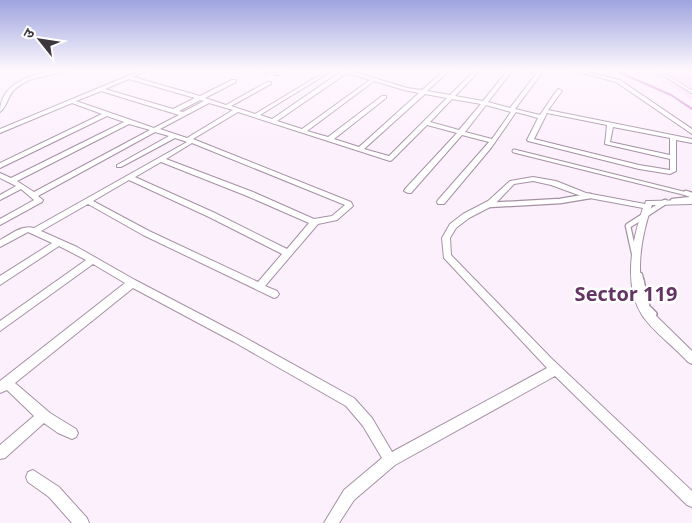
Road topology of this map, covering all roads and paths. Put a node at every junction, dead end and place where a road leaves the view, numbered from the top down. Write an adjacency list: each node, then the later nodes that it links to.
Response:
1 (7, 94): 24 (street)
2 (87, 94): 20 (street)
3 (119, 94): 26 (street)
4 (186, 94): 18 (street)
5 (206, 94): 18 (street)
6 (249, 94): 23 (street)
7 (291, 94): 31 (street)
8 (311, 94): 32 (street)
9 (353, 94): 38 (street)
10 (421, 94): 48 (street)
11 (434, 94): 19 (street)
12 (453, 94): 19 (street)
13 (491, 94): 22 (street)
14 (524, 94): 27 (street)
15 (557, 94): 30 (street)
16 (637, 94): 40 (street)
17 (384, 97): 43 (street)
18 (199, 98): 21 (street); 26 (street)
19 (450, 98): 22 (street); 34 (street)
20 (71, 101): 28 (street); 37 (street)
21 (208, 101): 23 (street); 29 (street)
22 (483, 103): 27 (street); 39 (street)
23 (226, 107): 25 (street)
24 (0, 110)
25 (238, 110): 31 (street); 45 (street)
26 (174, 111): 29 (street)
27 (512, 111): 30 (street); 46 (street)
28 (107, 114): 33 (street); 53 (street)
29 (183, 114): 36 (street)
30 (543, 114): 35 (street); 44 (street)
31 (255, 116): 32 (street)
32 (273, 121): 38 (street)
33 (128, 122): 36 (street); 57 (street)
34 (426, 123): 39 (street); 48 (street)
35 (610, 124): 42 (street); 51 (street)
36 (152, 130): 41 (street); 60 (street)
37 (0, 131)
38 (303, 131): 43 (street)
39 (461, 132): 46 (street); 59 (street)
40 (692, 132)
41 (174, 136): 45 (street); 54 (street)
42 (673, 138): 47 (street); 51 (street)
43 (330, 140): 48 (street)
44 (530, 140): 49 (street); 51 (street)
45 (190, 141): 52 (street); 70 (street)
46 (494, 141): 66 (street)
47 (692, 141)
48 (360, 149)
49 (525, 149)
50 (514, 151): 61 (lane)
51 (673, 158)
52 (160, 159): 56 (street); 70 (street)
53 (0, 166)
54 (120, 166)
55 (0, 175): 57 (street)
56 (129, 177): 65 (street); 74 (street)
57 (10, 181): 58 (street)
58 (21, 186): 60 (street); 63 (street)
59 (408, 191)
60 (34, 195): 69 (street)
61 (692, 195)
62 (590, 196): 67 (lane); 67 (street); 68 (street)
63 (0, 198)
64 (692, 200): 68 (street)
65 (88, 201): 71 (street); 79 (street)
66 (441, 202)
67 (487, 205): 84 (street)
68 (647, 211): 75 (street); 75 (lane)
69 (0, 222)
70 (315, 222): 74 (street)
71 (35, 231): 72 (street); 73 (street)
72 (59, 242): 76 (street); 77 (street)
73 (0, 244)
74 (287, 253): 79 (street)
75 (635, 257): 82 (lane); 83 (street)
76 (92, 260): 78 (street); 81 (street)
77 (0, 281)
78 (132, 283): 85 (street); 89 (street)
79 (259, 287): 80 (street)
80 (274, 294)
81 (0, 326)
82 (692, 352)
83 (692, 359)
84 (556, 369): 89 (street); 91 (street)
85 (4, 385): 86 (street)
86 (44, 415): 87 (street); 88 (street)
87 (72, 433)
88 (0, 454)
89 (390, 460): 93 (street)
90 (34, 477): 92 (street)
91 (691, 498)
92 (82, 523)
93 (331, 523)

